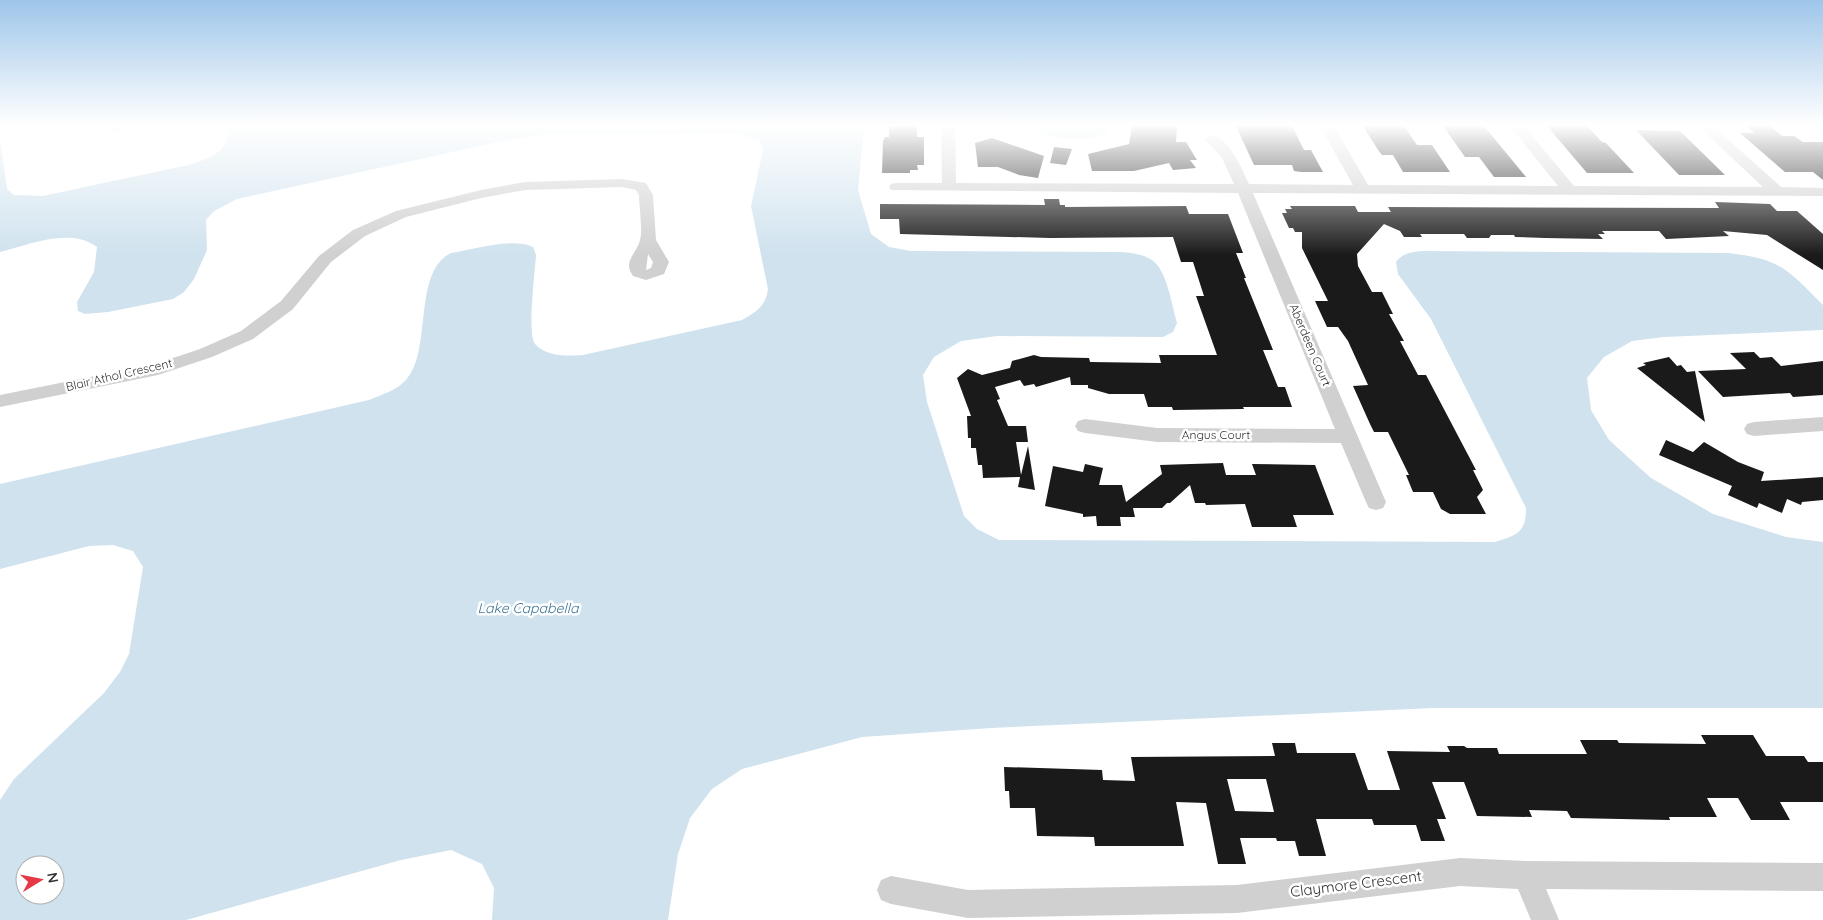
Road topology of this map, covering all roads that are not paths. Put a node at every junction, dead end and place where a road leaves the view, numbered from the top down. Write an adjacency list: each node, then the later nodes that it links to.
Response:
1 (949, 169): 7 (street)
2 (1234, 169): 8 (street, Aberdeen Court)
3 (1351, 169): 9 (street)
4 (1553, 169): 10 (street)
5 (1752, 169): 11 (street)
6 (896, 187): 7 (street)
7 (949, 187): 8 (street)
8 (1243, 189): 9 (street); 18 (street, Aberdeen Court)
9 (1363, 190): 10 (street)
10 (1570, 190): 11 (street)
11 (1776, 191): 12 (street)
12 (1821, 194)
13 (648, 240): 14 (street, Blair Athol Crescent)
14 (0, 401)
15 (1823, 424): 17 (street)
16 (1085, 426): 18 (street, Angus Court)
17 (1754, 429)
18 (1348, 436): 19 (street, Aberdeen Court)
19 (1376, 502)
20 (1526, 874): 21 (street, Claymore Crescent); 22 (street, Claymore Crescent); 23 (street)
21 (1823, 877)
22 (891, 890)
23 (1545, 920)

